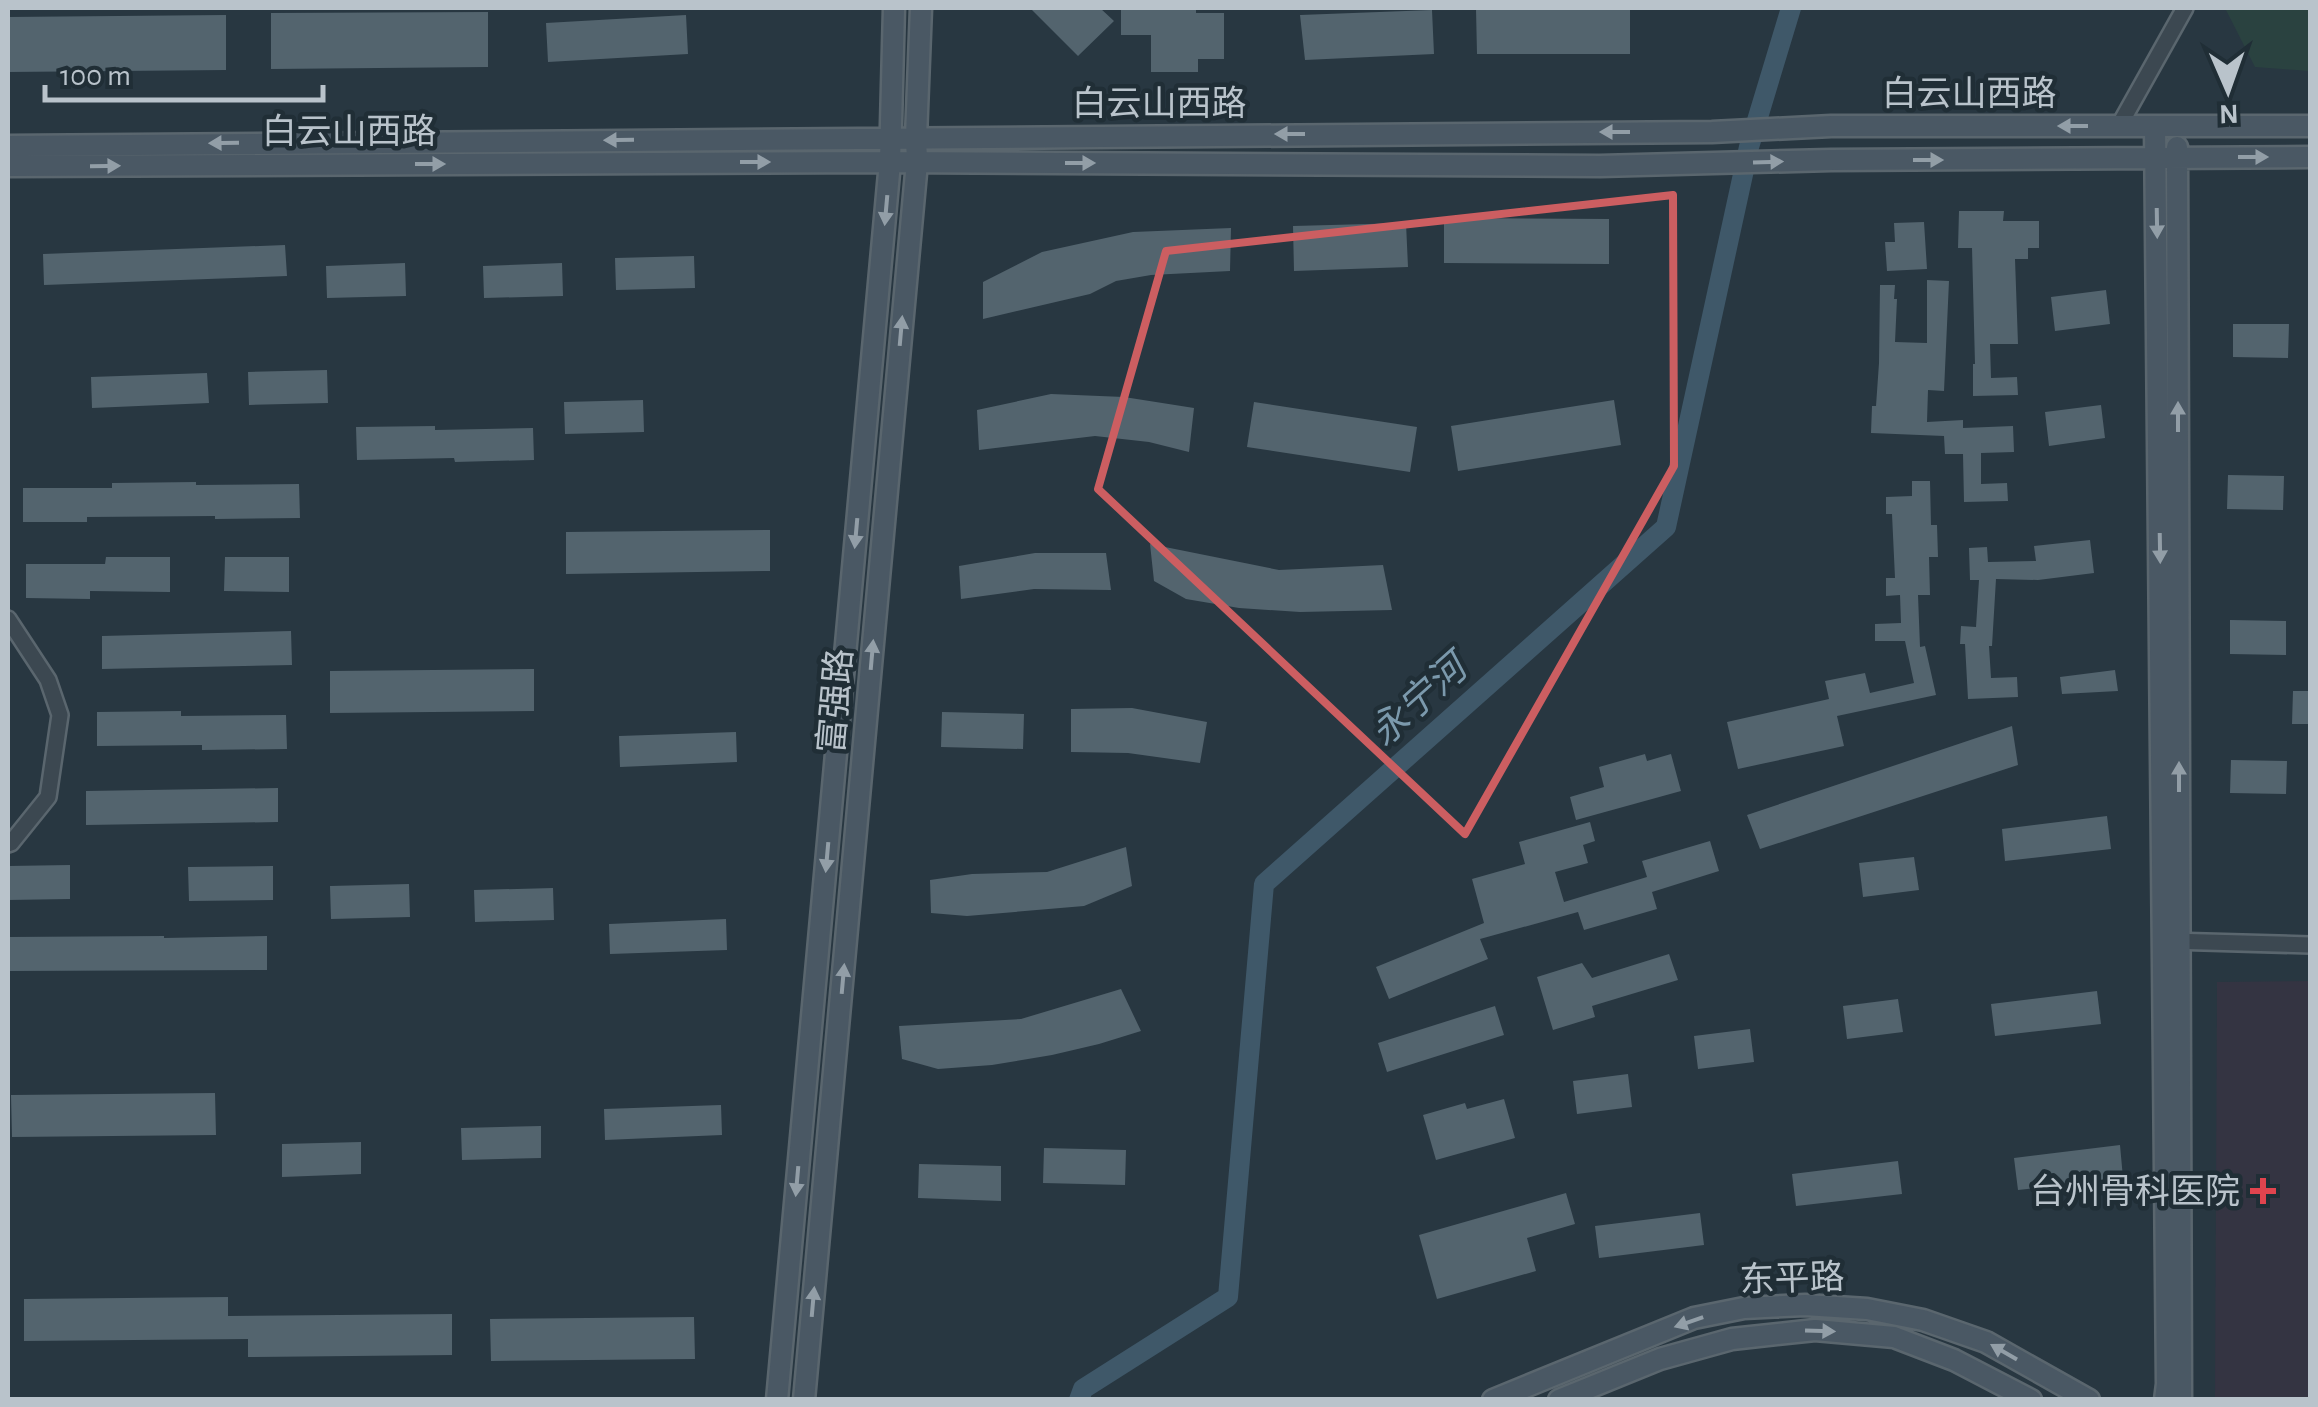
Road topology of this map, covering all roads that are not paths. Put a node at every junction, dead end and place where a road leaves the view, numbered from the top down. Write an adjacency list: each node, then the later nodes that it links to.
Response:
1 (894, 8): 8 (main road, 富强路)
2 (921, 8): 9 (main road, 富强路)
3 (2186, 8): 4 (street)
4 (2119, 126): 5 (main road, 白云山西路); 9 (main road, 白云山西路, one-way to 9)
5 (2155, 126): 6 (main road, 白云山西路); 12 (main road)
6 (2177, 126): 7 (main road, 白云山西路); 12 (main road)
7 (2310, 126)
8 (892, 137): 9 (main road, 白云山西路); 10 (main road, 白云山西路, one-way to 10); 13 (main road, 富强路)
9 (916, 137): 14 (main road, 富强路)
10 (8, 146)
11 (2310, 157): 12 (main road, 白云山西路, one-way to 11)
12 (2167, 158): 14 (main road, 白云山西路, one-way to 12); 18 (main road)
13 (890, 162): 14 (main road, 白云山西路); 15 (main road, 白云山西路, one-way to 13); 20 (main road, 富强路, one-way to 20)
14 (917, 162): 21 (main road, 富强路, one-way to 14)
15 (8, 166)
16 (8, 619): 17 (street)
17 (8, 844)
18 (2172, 941): 19 (street); 26 (main road); 27 (main road)
19 (2310, 945)
20 (777, 1400)
21 (804, 1400)
22 (1493, 1400): 25 (main road, 东平路, one-way to 22)
23 (1559, 1400): 24 (main road, 东平路, one-way to 24)
24 (2032, 1400)
25 (2089, 1400)
26 (2165, 1400)
27 (2182, 1400)

